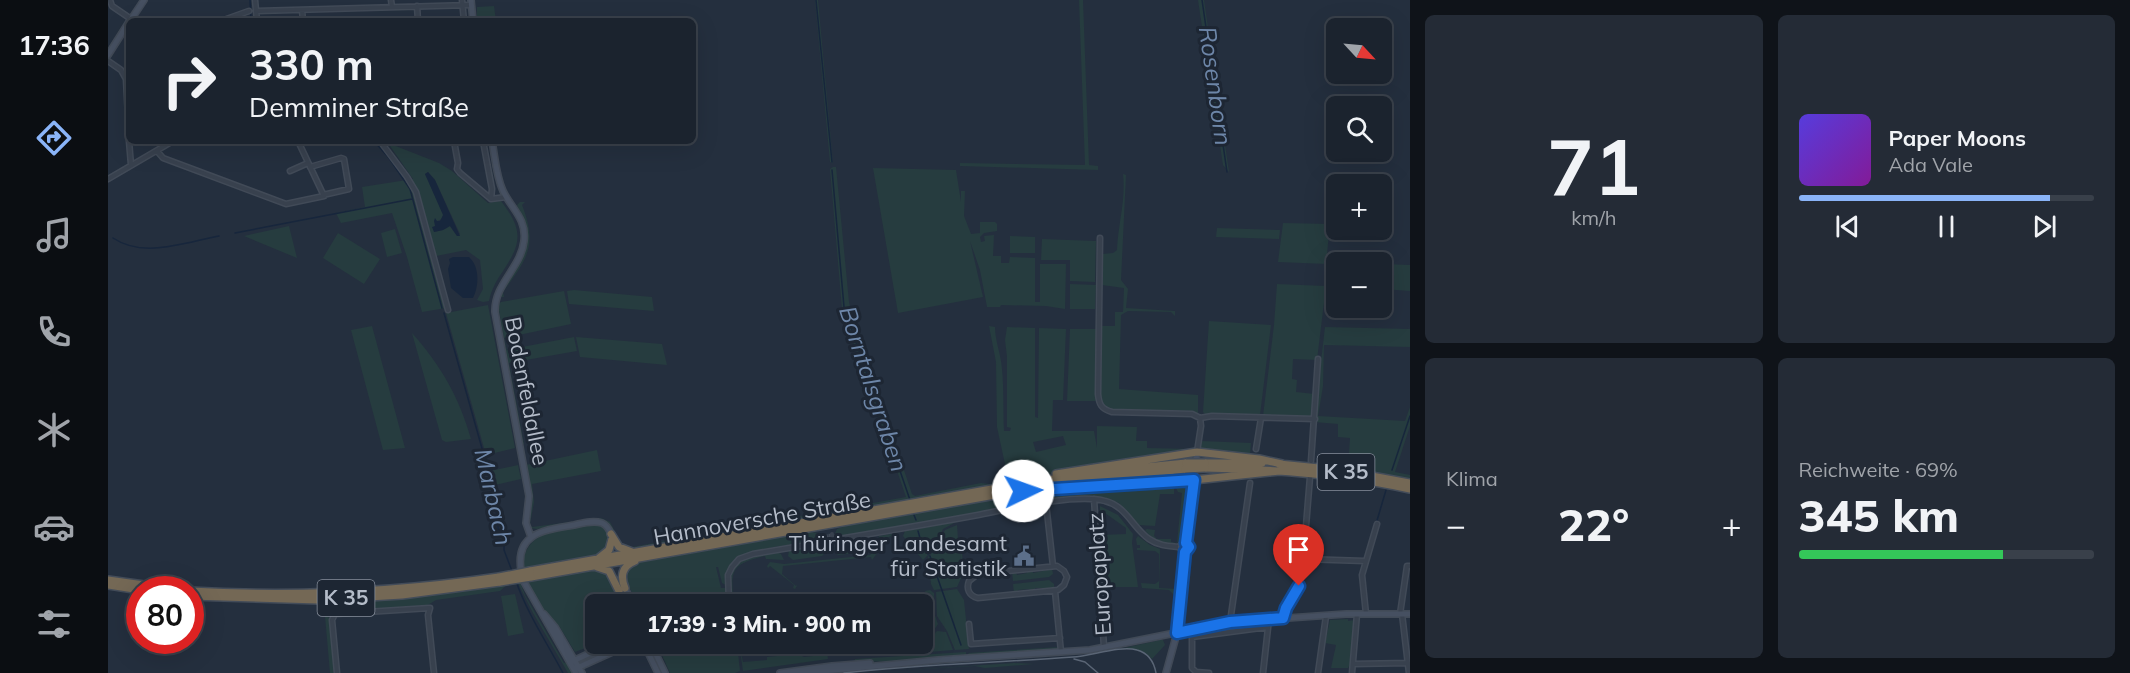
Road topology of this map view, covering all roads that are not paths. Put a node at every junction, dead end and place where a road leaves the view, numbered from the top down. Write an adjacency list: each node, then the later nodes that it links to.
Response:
1 (144, 0): 12 (main road)
2 (255, 0): 11 (street)
3 (391, 0): 8 (street)
4 (110, 3): 19 (street)
5 (462, 3): 6 (street); 7 (street); 17 (street)
6 (471, 3): 18 (main road)
7 (417, 6): 8 (street); 16 (street)
8 (392, 7): 9 (street)
9 (302, 10): 11 (street); 15 (street)
10 (249, 11): 13 (street)
11 (257, 11): 14 (street)
12 (133, 18)
13 (229, 18)
14 (257, 18)
15 (303, 18)
16 (417, 18)
17 (464, 18)
18 (473, 18)
19 (126, 21)
20 (126, 28): 21 (main road)
21 (108, 55)
22 (108, 61): 23 (street)
23 (126, 79)
24 (129, 144): 34 (street)
25 (168, 144): 31 (street)
26 (299, 144): 35 (street)
27 (382, 144): 42 (street)
28 (455, 144): 40 (street)
29 (484, 144): 33 (street)
30 (493, 144): 32 (main road, Bodenfeldallee)
31 (157, 151): 34 (street); 38 (street)
32 (495, 155): 33 (street); 39 (main road, Bodenfeldallee)
33 (486, 157): 40 (street)
34 (131, 165): 37 (street)
35 (309, 165): 36 (street); 38 (street); 38 (street)
36 (290, 171)
37 (108, 179)
38 (324, 196)
39 (506, 197): 40 (street); 63 (main road, Bodenfeldallee)
40 (491, 199)
41 (1100, 238): 44 (street)
42 (448, 310)
43 (1318, 359): 46 (street)
44 (1200, 418): 45 (street); 48 (street)
45 (1261, 418): 46 (street); 47 (street)
46 (1315, 419): 49 (street)
47 (1256, 449)
48 (1197, 452): 50 (highway); 52 (main road); 55 (highway)
49 (1311, 461)
50 (1281, 467): 52 (highway); 54 (highway, Hannoversche Straße / K 35); 55 (highway, Hannoversche Straße / K 35, bridge); 56 (highway, Hannoversche Straße / K 35)
51 (1310, 477): 68 (street)
52 (1194, 480): 55 (highway); 66 (main road)
53 (1250, 483): 94 (street)
54 (1410, 483)
55 (1024, 487): 59 (highway, Hannoversche Straße / K 35); 67 (highway, Hannoversche Straße / K 35)
56 (1410, 489)
57 (1094, 499): 58 (street); 66 (street); 100 (street, Europaplatz)
58 (1046, 503): 64 (street); 71 (street, Europaplatz)
59 (848, 522): 61 (highway, Hannoversche Straße / K 35); 64 (highway)
60 (1377, 524): 69 (street)
61 (803, 529): 64 (highway); 67 (highway, Hannoversche Straße / K 35)
62 (611, 534): 63 (main road); 67 (highway); 70 (highway)
63 (531, 537): 73 (main road)
64 (828, 538): 65 (street, Hannoversche Straße, bridge); 85 (street)
65 (829, 548)
66 (1182, 550): 97 (main road)
67 (641, 555): 70 (highway, Hannoversche Straße / K 35); 80 (highway)
68 (1303, 559): 69 (street); 92 (street)
69 (1365, 561): 88 (street)
70 (594, 563): 74 (highway, Hannoversche Straße / K 35, bridge); 80 (highway)
71 (1053, 566): 81 (street, Europaplatz); 81 (street, Europaplatz)
72 (1410, 566): 89 (street)
73 (521, 570)
74 (499, 579): 82 (highway, Hannoversche Straße / K 35); 86 (highway, Hannoversche Straße / K 35)
75 (108, 580): 76 (highway)
76 (126, 582)
77 (524, 582): 108 (main road)
78 (108, 585): 79 (highway)
79 (126, 588)
80 (622, 589): 83 (main road); 84 (main road)
81 (1055, 591): 98 (street, Europaplatz)
82 (204, 592)
83 (623, 594)
84 (626, 594)
85 (728, 594)
86 (204, 596)
87 (1357, 614): 88 (main road); 91 (main road); 107 (street)
88 (1366, 614): 89 (main road)
89 (1401, 614): 90 (main road); 99 (street)
90 (1410, 614)
91 (1326, 615): 92 (main road); 119 (street)
92 (1283, 618): 93 (main road)
93 (1269, 619): 94 (main road); 96 (street)
94 (1230, 622): 97 (main road)
95 (969, 624): 98 (street, Europaplatz)
96 (1268, 627): 117 (street); 118 (street)
97 (1177, 633): 100 (main road); 116 (main road)
98 (1060, 638): 101 (street, Europaplatz)
99 (1407, 643): 106 (street)
100 (1104, 648): 101 (main road)
101 (1061, 652): 109 (main road)
102 (595, 654): 108 (main road)
103 (607, 654): 108 (main road)
104 (649, 654): 112 (main road)
105 (656, 654): 113 (main road)
106 (1408, 663): 107 (street); 121 (street)
107 (1353, 664): 120 (street)
108 (575, 668)
109 (842, 669): 114 (main road); 115 (main road)
110 (337, 673): 111 (street)
111 (434, 673)
112 (658, 673)
113 (665, 673)
114 (780, 673)
115 (803, 673)
116 (1166, 673)
117 (1209, 673)
118 (1263, 673)
119 (1318, 673)
120 (1352, 673)
121 (1409, 673)

